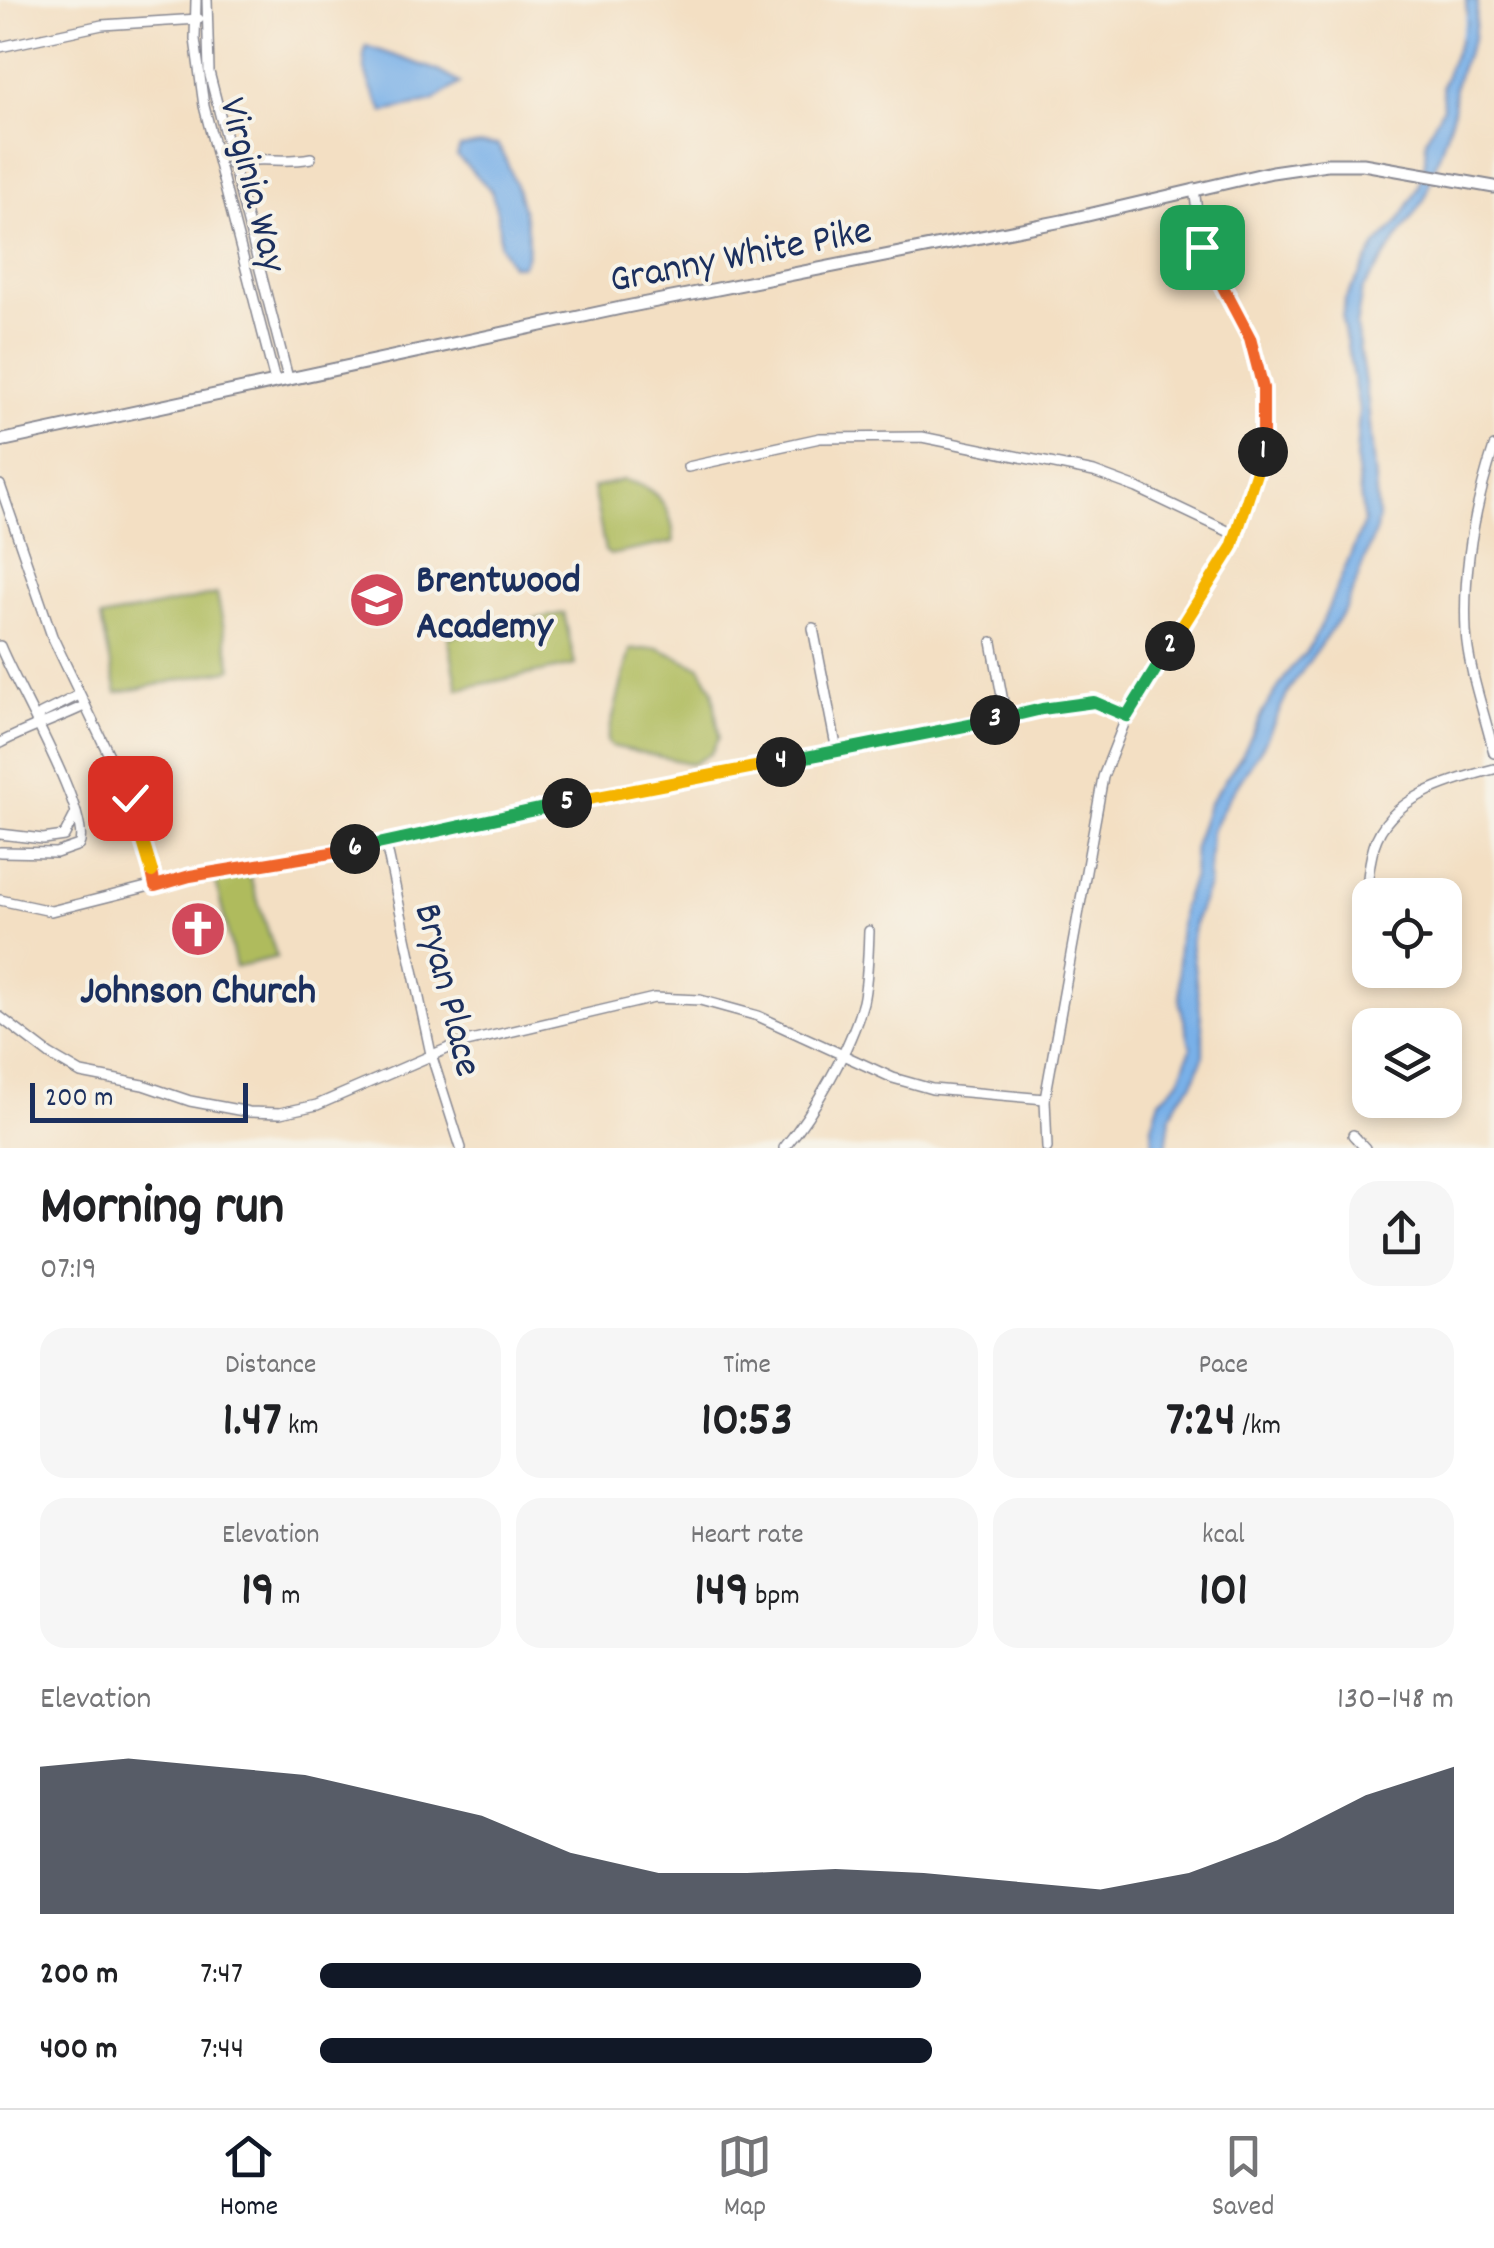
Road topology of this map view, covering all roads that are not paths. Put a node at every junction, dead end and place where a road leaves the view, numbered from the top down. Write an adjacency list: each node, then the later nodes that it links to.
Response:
1 (196, 0): 3 (street, Virginia Way)
2 (206, 0): 3 (street, Virginia Way)
3 (200, 20): 4 (street); 6 (street, Virginia Way); 7 (street, Virginia Way)
4 (0, 48)
5 (311, 158): 6 (street)
6 (232, 164): 7 (street); 10 (street, Virginia Way)
7 (220, 167): 10 (street, Virginia Way)
8 (1494, 187): 9 (main road, Granny White Pike)
9 (1194, 189): 10 (main road, Granny White Pike); 15 (street)
10 (282, 379): 11 (main road, Granny White Pike)
11 (0, 441)
12 (1494, 447): 25 (street)
13 (688, 466): 15 (street)
14 (0, 484): 19 (street)
15 (1236, 535): 20 (street)
16 (813, 628): 24 (street)
17 (992, 642): 21 (street)
18 (0, 646): 22 (street)
19 (81, 700): 22 (street); 34 (street)
20 (1127, 716): 21 (street); 40 (street)
21 (1006, 718): 24 (street)
22 (36, 724): 23 (street); 27 (street)
23 (0, 743)
24 (837, 751): 30 (street)
25 (1494, 752)
26 (1494, 770): 33 (street)
27 (76, 813): 29 (street); 32 (street)
28 (0, 834): 29 (street)
29 (64, 836): 32 (street)
30 (386, 844): 34 (street); 39 (street, Bryan Place)
31 (0, 852): 32 (street)
32 (56, 853)
33 (1370, 878)
34 (155, 886): 35 (street)
35 (0, 900)
36 (868, 931): 38 (street)
37 (0, 1018): 39 (street)
38 (841, 1053): 39 (street); 40 (street); 43 (street)
39 (430, 1054): 42 (street, Bryan Place)
40 (1045, 1099): 44 (street)
41 (1353, 1135): 45 (street)
42 (461, 1148)
43 (784, 1148)
44 (1047, 1148)
45 (1366, 1148)

